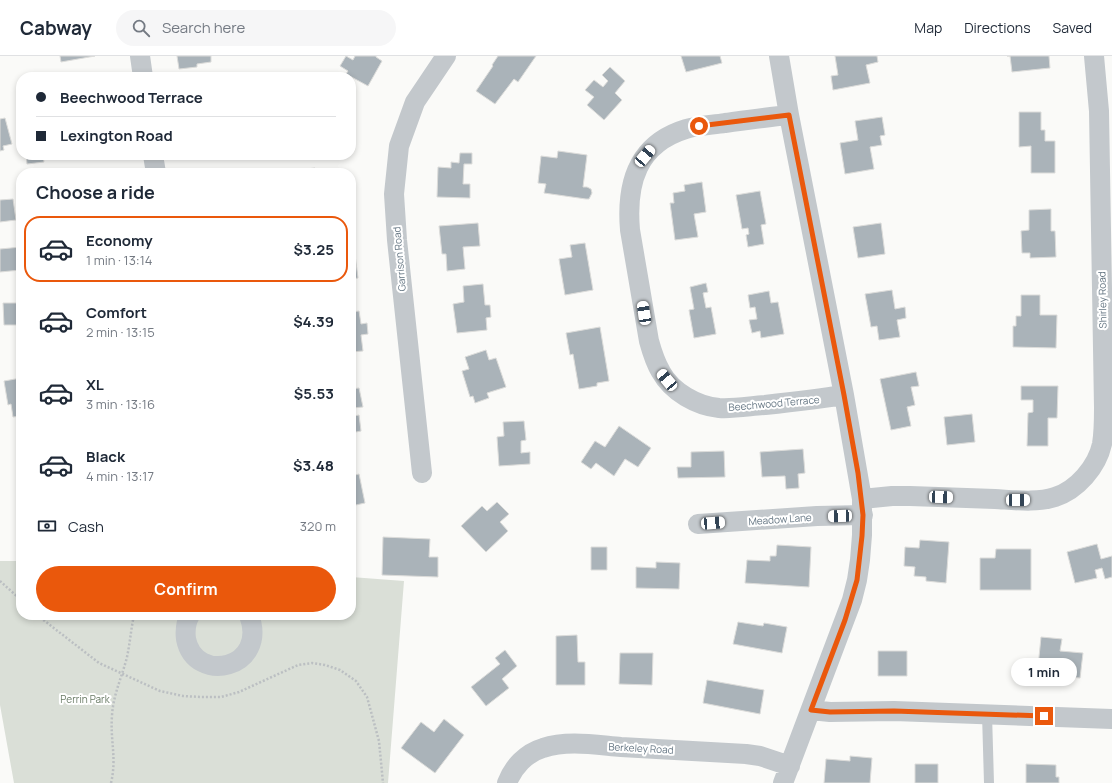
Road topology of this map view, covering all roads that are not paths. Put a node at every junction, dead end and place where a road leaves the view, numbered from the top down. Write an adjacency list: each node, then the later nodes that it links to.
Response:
1 (140, 56): 5 (street)
2 (446, 56): 8 (street, Garrison Road)
3 (779, 56): 6 (street)
4 (1094, 56): 9 (street, Shirley Road)
5 (142, 72)
6 (789, 115): 7 (street); 7 (street, Beechwood Terrace)
7 (844, 395): 9 (street)
8 (422, 472)
9 (862, 507): 10 (street, Meadow Lane); 13 (street)
10 (698, 524)
11 (188, 620): 12 (street)
12 (251, 620)
13 (811, 710): 14 (street); 16 (street)
14 (987, 714): 15 (street); 18 (lane)
15 (1112, 719)
16 (787, 774): 17 (street, Berkeley Road)
17 (507, 783)
18 (989, 783)

